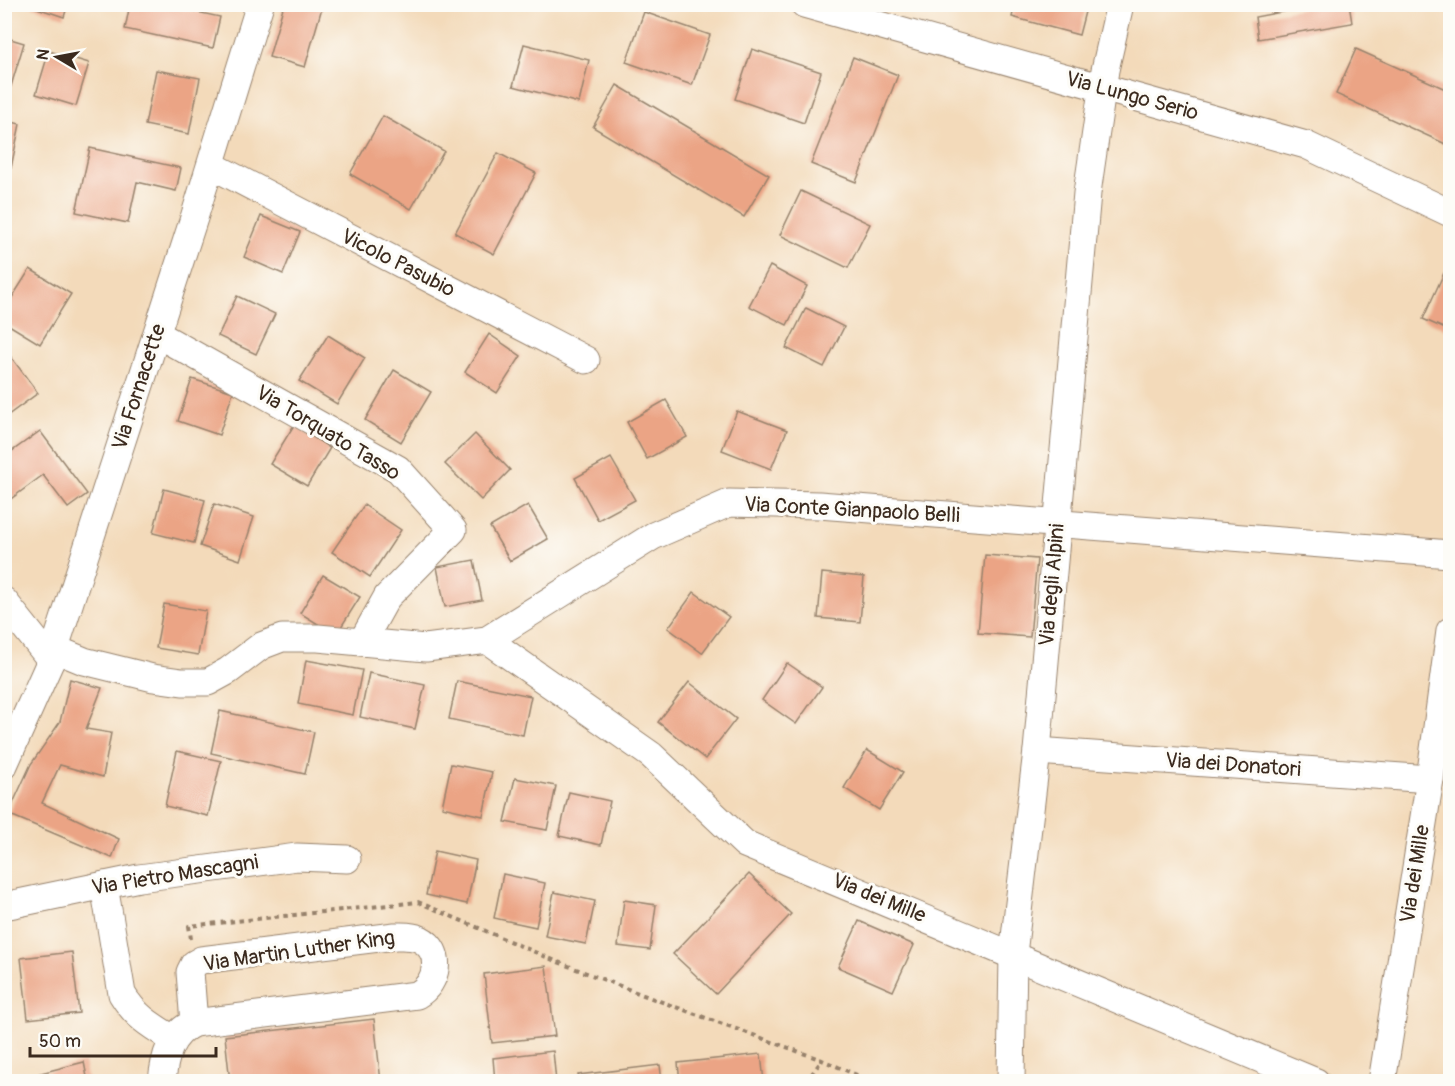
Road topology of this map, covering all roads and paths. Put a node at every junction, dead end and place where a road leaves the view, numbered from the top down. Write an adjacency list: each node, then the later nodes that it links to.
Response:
1 (260, 4): 6 (street, Via Fornacette)
2 (804, 4): 4 (street, Via Lungo Serio)
3 (1120, 4): 5 (street, Via degli Alpini)
4 (878, 15): 5 (street, Via Lungo Serio)
5 (1102, 88): 7 (street, Via Lungo Serio); 10 (street, Via degli Alpini)
6 (211, 165): 8 (street, Via Fornacette); 9 (street, Vicolo Pasubio)
7 (1450, 213)
8 (157, 334): 15 (street, Via Torquato Tasso); 16 (street, Via Fornacette)
9 (586, 360)
10 (1058, 523): 11 (street, Via Conte Gianpaolo Belli); 14 (street, Via Conte Gianpaolo Belli); 17 (street, Via degli Alpini)
11 (1450, 554)
12 (4, 601): 16 (street)
13 (1450, 631): 19 (street, Via dei Mille)
14 (487, 640): 15 (street, Via Conte Gianpaolo Belli); 24 (street, Via dei Mille)
15 (362, 642): 16 (street, Via Conte Gianpaolo Belli)
16 (53, 654): 18 (street, Via Fornacette)
17 (1037, 751): 19 (street, Via dei Donatori); 24 (street, Via degli Alpini)
18 (4, 765)
19 (1430, 779): 33 (street, Via dei Mille)
20 (347, 859): 21 (street, Via Pietro Mascagni)
21 (104, 885): 22 (street, Via Pietro Mascagni); 26 (street)
22 (4, 906)
23 (192, 947): 27 (path)
24 (1012, 954): 31 (street, Via degli Alpini); 32 (street, Via dei Mille)
25 (194, 1023): 25 (street, Via Martin Luther King); 26 (street)
26 (173, 1039): 28 (street)
27 (822, 1060): 29 (path); 30 (path)
28 (162, 1082)
29 (806, 1082)
30 (873, 1082)
31 (1011, 1082)
32 (1316, 1082)
33 (1382, 1082)

